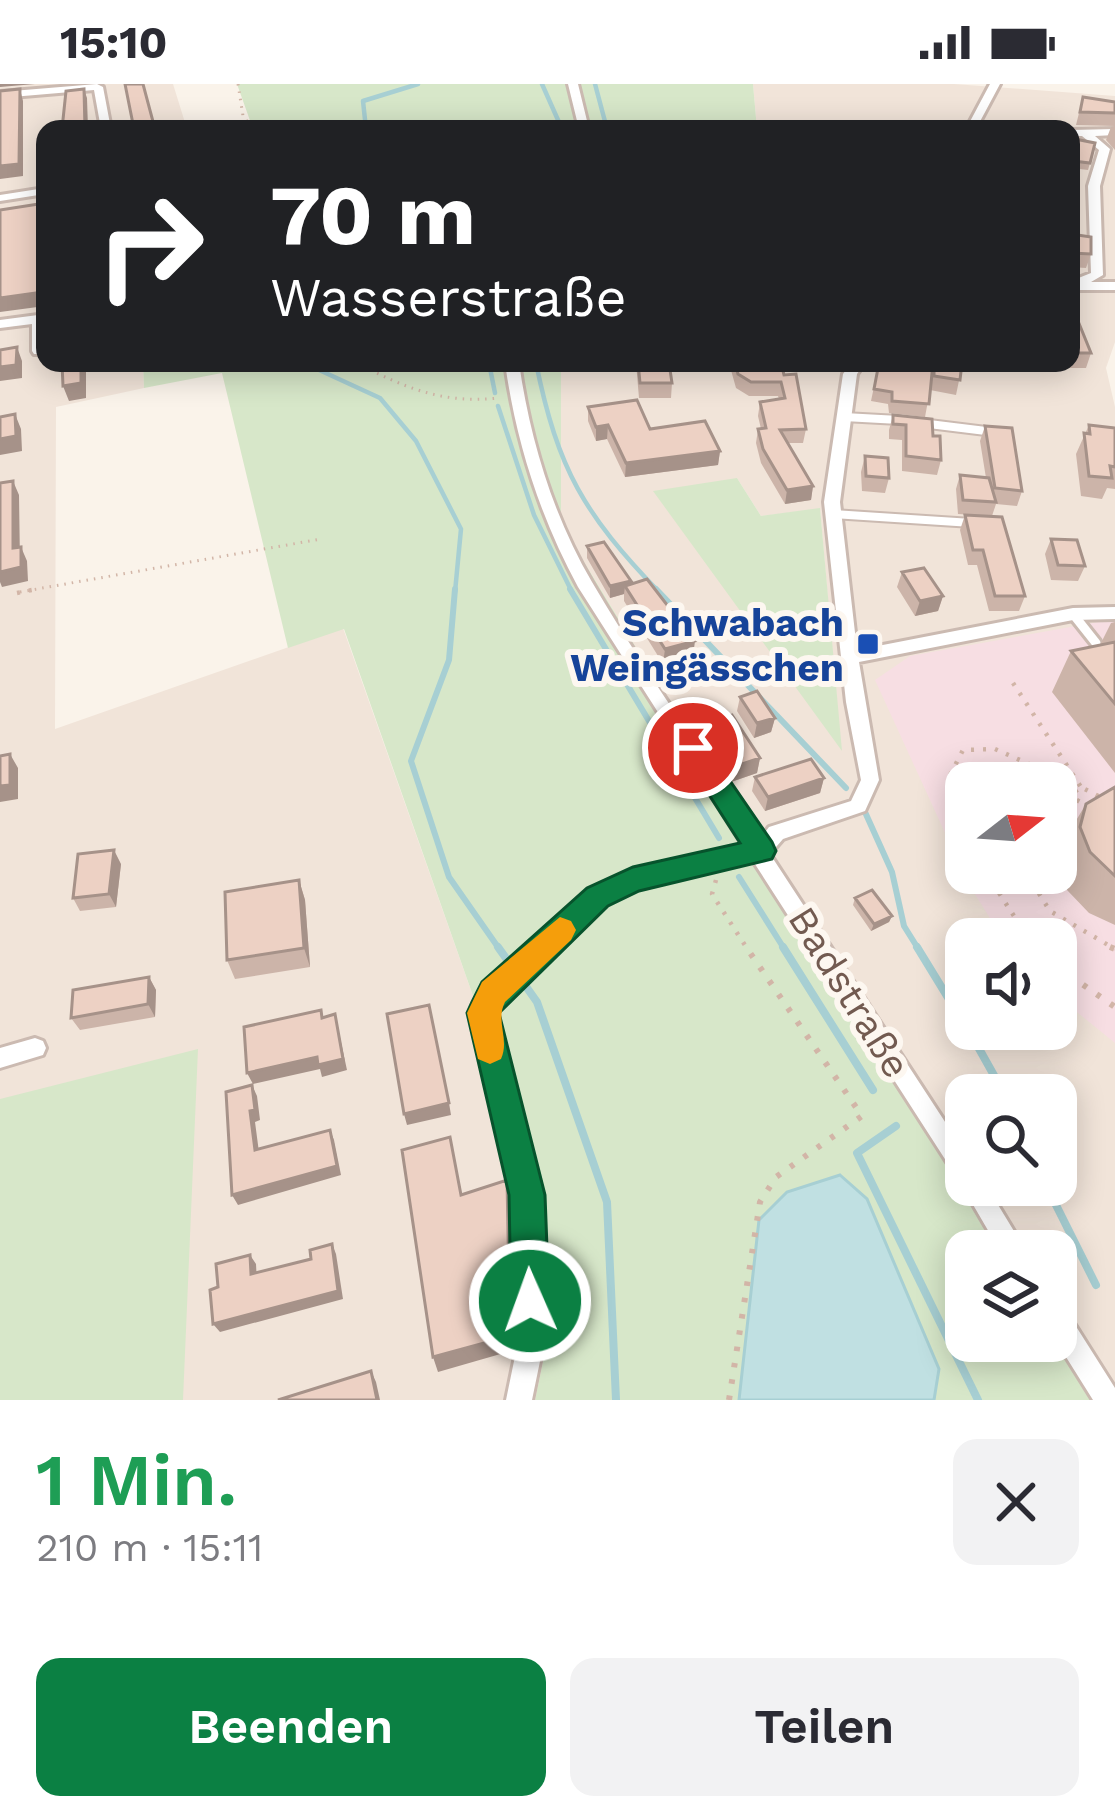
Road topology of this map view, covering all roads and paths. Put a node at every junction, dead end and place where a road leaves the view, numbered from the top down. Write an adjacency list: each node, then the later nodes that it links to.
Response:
1 (238, 84): 8 (path)
2 (573, 84): 9 (street)
3 (995, 84): 10 (street)
4 (98, 87): 5 (street); 7 (street)
5 (37, 88): 6 (street)
6 (0, 95)
7 (104, 120)
8 (246, 120)
9 (582, 120)
10 (976, 120)
11 (1115, 132): 12 (street)
12 (1080, 133)
13 (1080, 134): 16 (street)
14 (36, 192): 15 (street)
15 (0, 198)
16 (1080, 282)
17 (1080, 286): 18 (street)
18 (1115, 286)
19 (36, 320): 20 (street)
20 (0, 324)
21 (377, 372): 24 (path)
22 (513, 372): 24 (street, Badstraße)
23 (851, 372): 25 (street)
24 (515, 396): 42 (street, Badstraße)
25 (844, 417): 26 (lane); 27 (street)
26 (1005, 434)
27 (833, 514): 28 (lane); 34 (street)
28 (994, 524)
29 (321, 539): 30 (path)
30 (17, 593)
31 (1115, 613): 32 (street)
32 (1073, 614): 33 (lane); 34 (street)
33 (1096, 643)
34 (851, 657): 42 (street)
35 (1013, 683): 39 (path)
36 (953, 762): 37 (path)
37 (1026, 762)
38 (1077, 785): 39 (path)
39 (1081, 787): 40 (path); 41 (path)
40 (1077, 790)
41 (1077, 801)
42 (761, 851): 43 (street); 50 (street, Badstraße)
43 (724, 858): 52 (street); 53 (path)
44 (1036, 894): 45 (path)
45 (1115, 949)
46 (1077, 981): 47 (path)
47 (1115, 1007)
48 (35, 1048): 49 (street)
49 (0, 1058)
50 (945, 1142)
51 (1077, 1351): 54 (street)
52 (519, 1400)
53 (729, 1400)
54 (1108, 1400)

